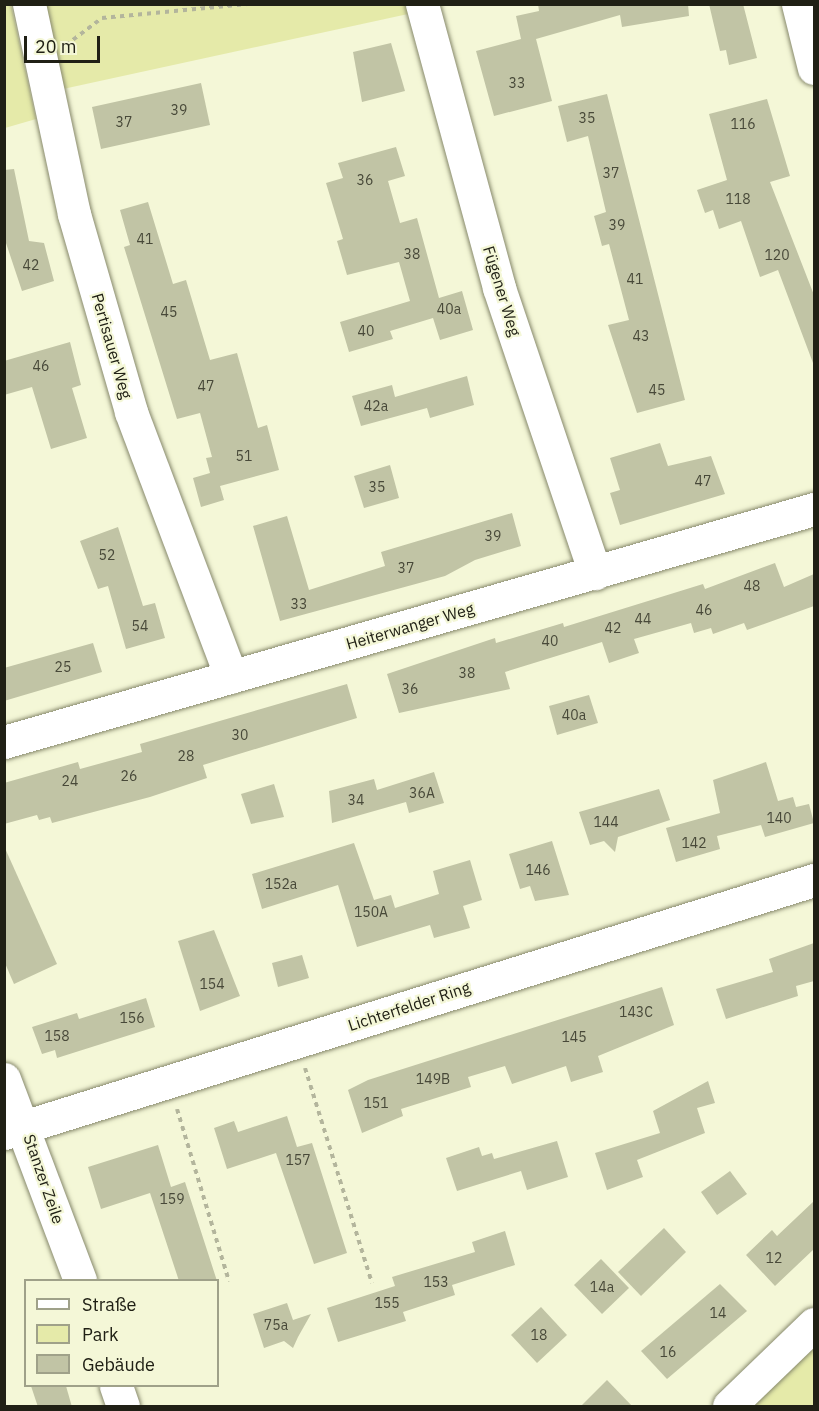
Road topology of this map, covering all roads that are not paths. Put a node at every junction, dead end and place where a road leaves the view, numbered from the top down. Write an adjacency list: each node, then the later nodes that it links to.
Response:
1 (29, 4): 7 (street, Pertisauer Weg)
2 (422, 4): 6 (street, Fügener Weg)
3 (798, 4): 4 (street)
4 (812, 48)
5 (814, 509): 6 (street, Heiterwanger Weg)
6 (595, 573): 7 (street, Heiterwanger Weg)
7 (231, 677): 8 (street, Heiterwanger Weg)
8 (4, 742)
9 (814, 880): 11 (street, Lichterfelder Ring)
10 (4, 1079): 11 (street, Stanzer Zeile)
11 (15, 1130): 12 (street, Stanzer Zeile)
12 (79, 1279)
13 (814, 1324): 16 (street)
14 (116, 1387): 15 (street)
15 (123, 1407)
16 (729, 1407)

